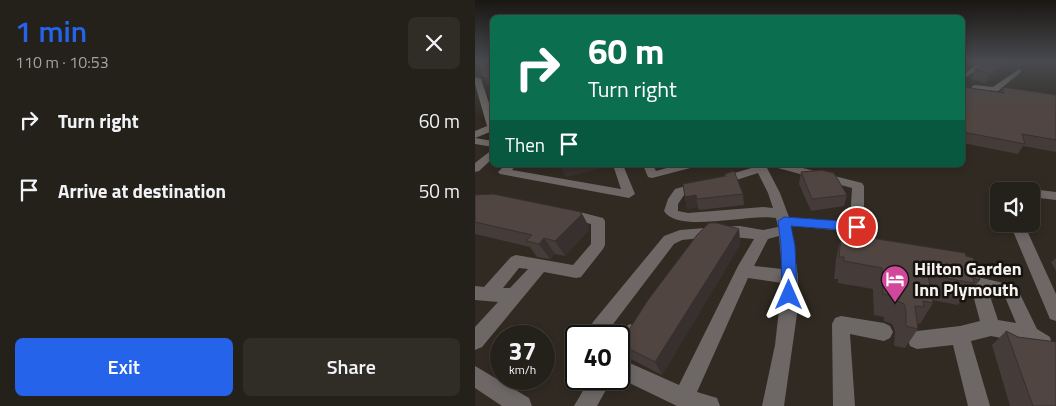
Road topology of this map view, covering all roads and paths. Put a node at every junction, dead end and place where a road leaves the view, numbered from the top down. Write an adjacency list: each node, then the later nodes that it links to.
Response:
1 (477, 80): 4 (street)
2 (1007, 80): 3 (street)
3 (966, 83)
4 (488, 108): 5 (street)
5 (475, 116)
6 (490, 129): 7 (street)
7 (475, 135)
8 (475, 141): 9 (street)
9 (490, 144)
10 (475, 148): 11 (street)
11 (490, 151)
12 (490, 155): 19 (street)
13 (509, 167): 14 (street)
14 (619, 167)
15 (649, 167): 16 (street)
16 (683, 167)
17 (761, 167): 23 (street); 23 (street)
18 (786, 167): 23 (street)
19 (475, 169)
20 (1040, 194): 21 (street)
21 (1056, 196)
22 (550, 209): 28 (street)
23 (784, 221): 26 (street); 30 (street)
24 (1021, 232): 33 (street)
25 (705, 233): 26 (street); 27 (street); 35 (street)
26 (763, 235): 29 (street)
27 (687, 251)
28 (541, 265): 31 (street); 32 (street)
29 (743, 272): 30 (street); 46 (street)
30 (790, 277): 50 (street)
31 (481, 294): 32 (street)
32 (514, 296): 41 (street)
33 (1055, 309)
34 (639, 318): 38 (street)
35 (601, 325)
36 (987, 328): 39 (street); 42 (street); 42 (street)
37 (883, 332): 51 (street)
38 (630, 333)
39 (960, 335): 40 (street); 52 (street)
40 (917, 340)
41 (475, 341)
42 (1043, 342)
43 (630, 373): 46 (street)
44 (475, 376): 47 (street)
45 (595, 390): 48 (street)
46 (685, 399): 49 (street)
47 (521, 406)
48 (585, 406)
49 (709, 406)
50 (773, 406)
51 (844, 406)
52 (979, 406)

